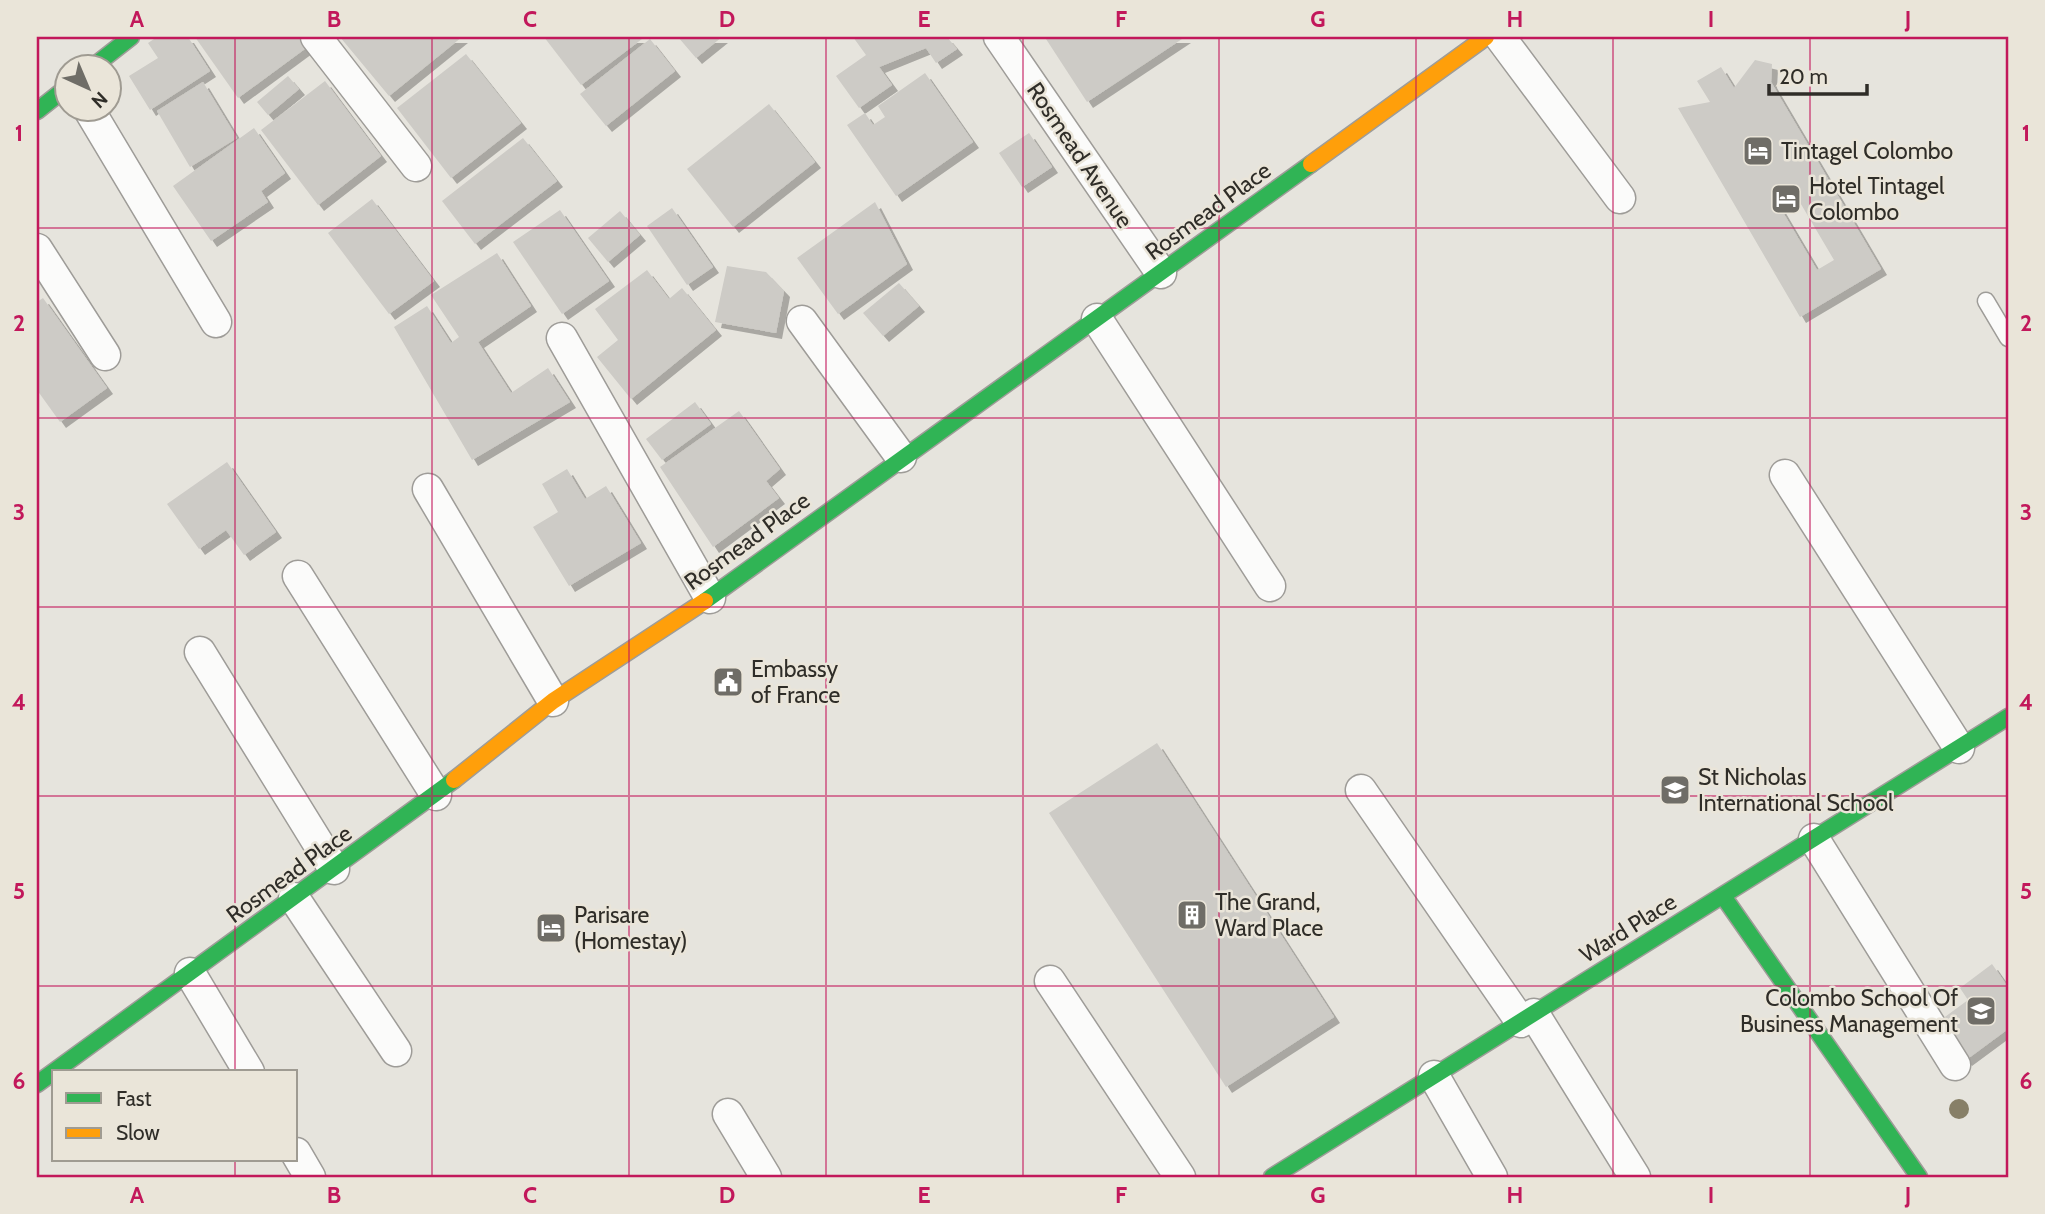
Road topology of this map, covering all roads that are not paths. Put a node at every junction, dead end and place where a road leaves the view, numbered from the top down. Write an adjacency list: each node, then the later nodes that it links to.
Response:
1 (131, 37): 6 (street)
2 (316, 37): 10 (street)
3 (999, 37): 13 (street, Rosmead Avenue)
4 (1486, 37): 13 (street, Rosmead Place)
5 (1500, 37): 11 (street)
6 (112, 52)
7 (52, 99): 8 (street)
8 (37, 111)
9 (96, 122): 17 (street)
10 (416, 166)
11 (1620, 198)
12 (37, 250): 20 (street)
13 (1161, 273): 15 (street, Rosmead Place)
14 (1986, 300): 19 (lane)
15 (1097, 319): 21 (street, Rosmead Place); 25 (street)
16 (802, 321): 21 (street)
17 (216, 322)
18 (562, 338): 26 (street)
19 (2008, 338)
20 (105, 355)
21 (901, 457): 26 (street, Rosmead Place)
22 (1785, 475): 30 (street)
23 (429, 489): 28 (street)
24 (298, 576): 32 (street)
25 (1270, 586)
26 (710, 598): 28 (street, Rosmead Place)
27 (200, 652): 34 (street)
28 (553, 701): 32 (street, Rosmead Place)
29 (2005, 726): 30 (street, Ward Place)
30 (1959, 748): 33 (street, Ward Place)
31 (1361, 790): 39 (street)
32 (436, 795): 34 (street, Rosmead Place)
33 (1814, 839): 35 (street, Ward Place); 41 (street)
34 (334, 869): 36 (street, Rosmead Place)
35 (1723, 896): 39 (street, Ward Place); 55 (street)
36 (294, 898): 37 (street, Rosmead Place); 40 (street)
37 (190, 973): 42 (street, Rosmead Place); 43 (street)
38 (1050, 981): 51 (street)
39 (1528, 1018): 45 (street, Ward Place); 54 (street)
40 (396, 1051)
41 (1955, 1065)
42 (56, 1070)
43 (247, 1070)
44 (52, 1073): 46 (street, Rosmead Place)
45 (1434, 1076): 52 (street, Ward Place); 53 (street)
46 (37, 1084)
47 (728, 1114): 50 (street)
48 (298, 1156): 49 (street)
49 (310, 1177)
50 (766, 1177)
51 (1180, 1177)
52 (1272, 1177)
53 (1492, 1177)
54 (1635, 1177)
55 (1919, 1177)

